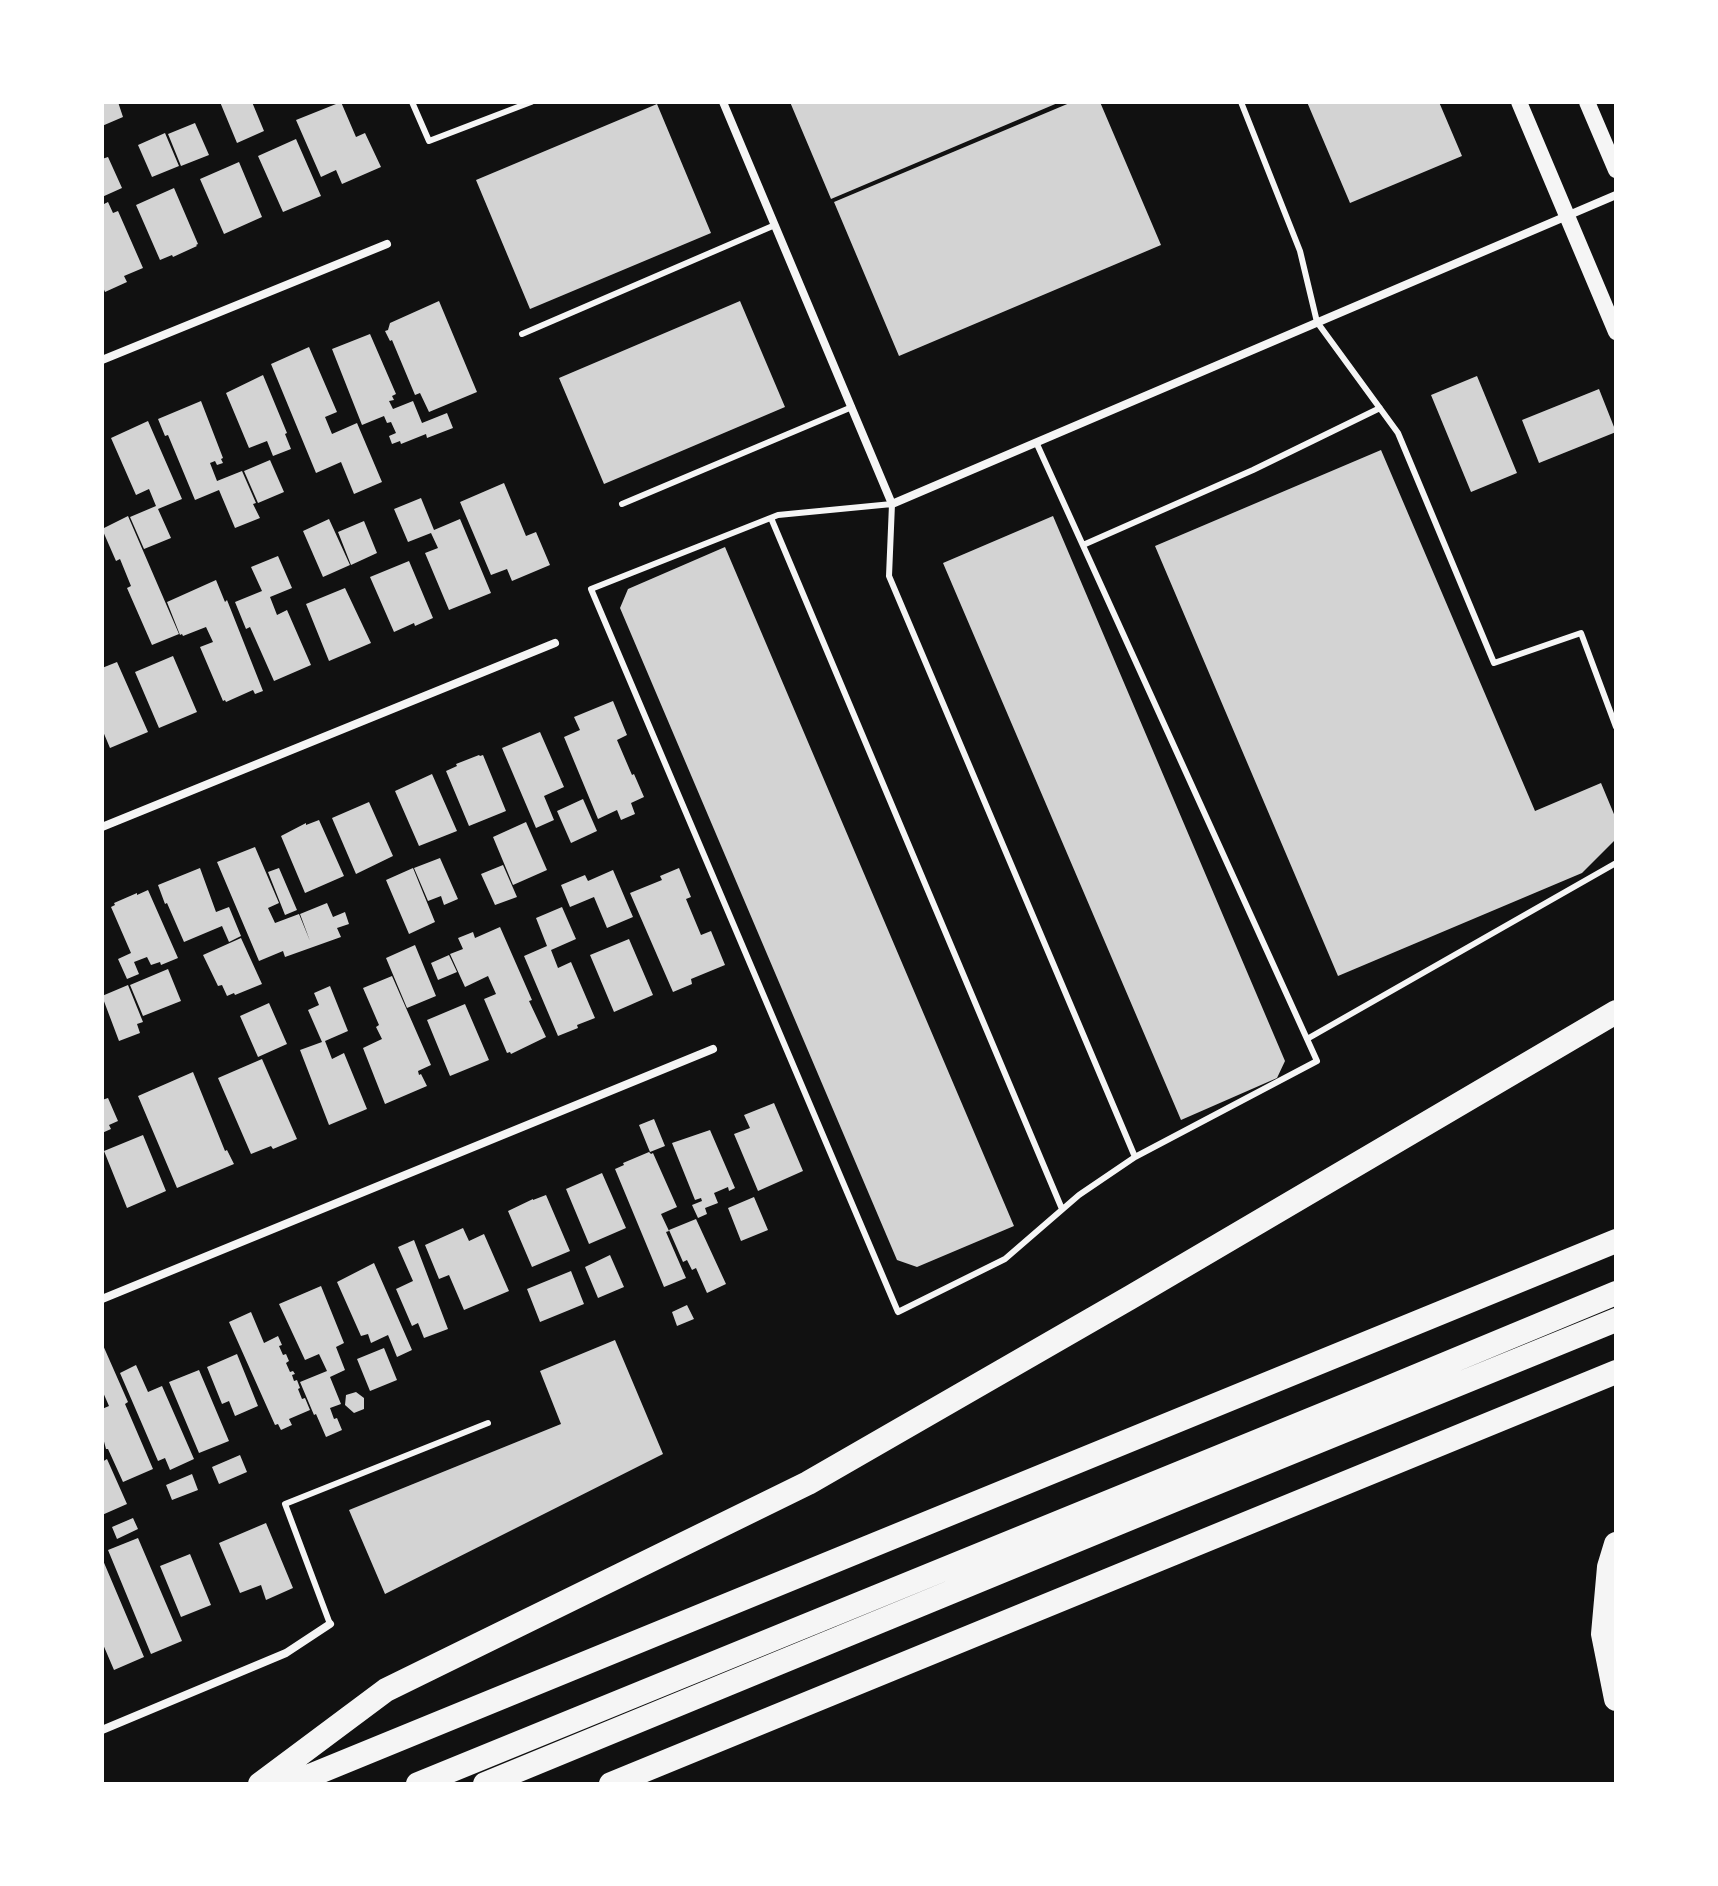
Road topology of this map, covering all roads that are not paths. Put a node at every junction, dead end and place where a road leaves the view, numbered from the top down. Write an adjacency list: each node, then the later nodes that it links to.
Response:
1 (412, 102): 2 (lane)
2 (531, 102)
3 (723, 102): 10 (street)
4 (1241, 102): 12 (lane)
5 (1519, 102): 9 (main road)
6 (1587, 102): 7 (main road)
7 (1616, 170)
8 (1616, 195): 9 (street)
9 (1567, 215): 12 (street); 13 (main road)
10 (775, 225): 14 (lane); 16 (street)
11 (387, 244): 15 (street)
12 (1317, 322): 17 (lane); 18 (street)
13 (1616, 332)
14 (522, 334)
15 (102, 360)
16 (852, 407): 19 (lane); 20 (street)
17 (1380, 408): 22 (lane); 24 (lane)
18 (1036, 442): 20 (street); 22 (lane)
19 (622, 504)
20 (892, 504): 21 (lane); 30 (lane)
21 (771, 518): 31 (lane); 31 (lane)
22 (1083, 545): 28 (lane)
23 (555, 643): 25 (street)
24 (1616, 727)
25 (102, 827)
26 (1616, 863): 28 (lane)
27 (1616, 1012): 44 (highway)
28 (1307, 1039): 30 (lane)
29 (713, 1049): 36 (street)
30 (1135, 1157): 31 (lane)
31 (1062, 1209)
32 (1616, 1235): 34 (highway)
33 (1616, 1241): 34 (highway)
34 (1575, 1257): 45 (highway)
35 (1616, 1293): 46 (highway)
36 (102, 1299)
37 (1616, 1320): 47 (highway)
38 (1616, 1372): 48 (highway)
39 (488, 1423): 41 (lane)
40 (1616, 1544): 42 (highway)
41 (330, 1624): 43 (street)
42 (1616, 1699)
43 (102, 1730)
44 (260, 1784)
45 (290, 1784)
46 (418, 1784)
47 (485, 1784)
48 (611, 1784)

